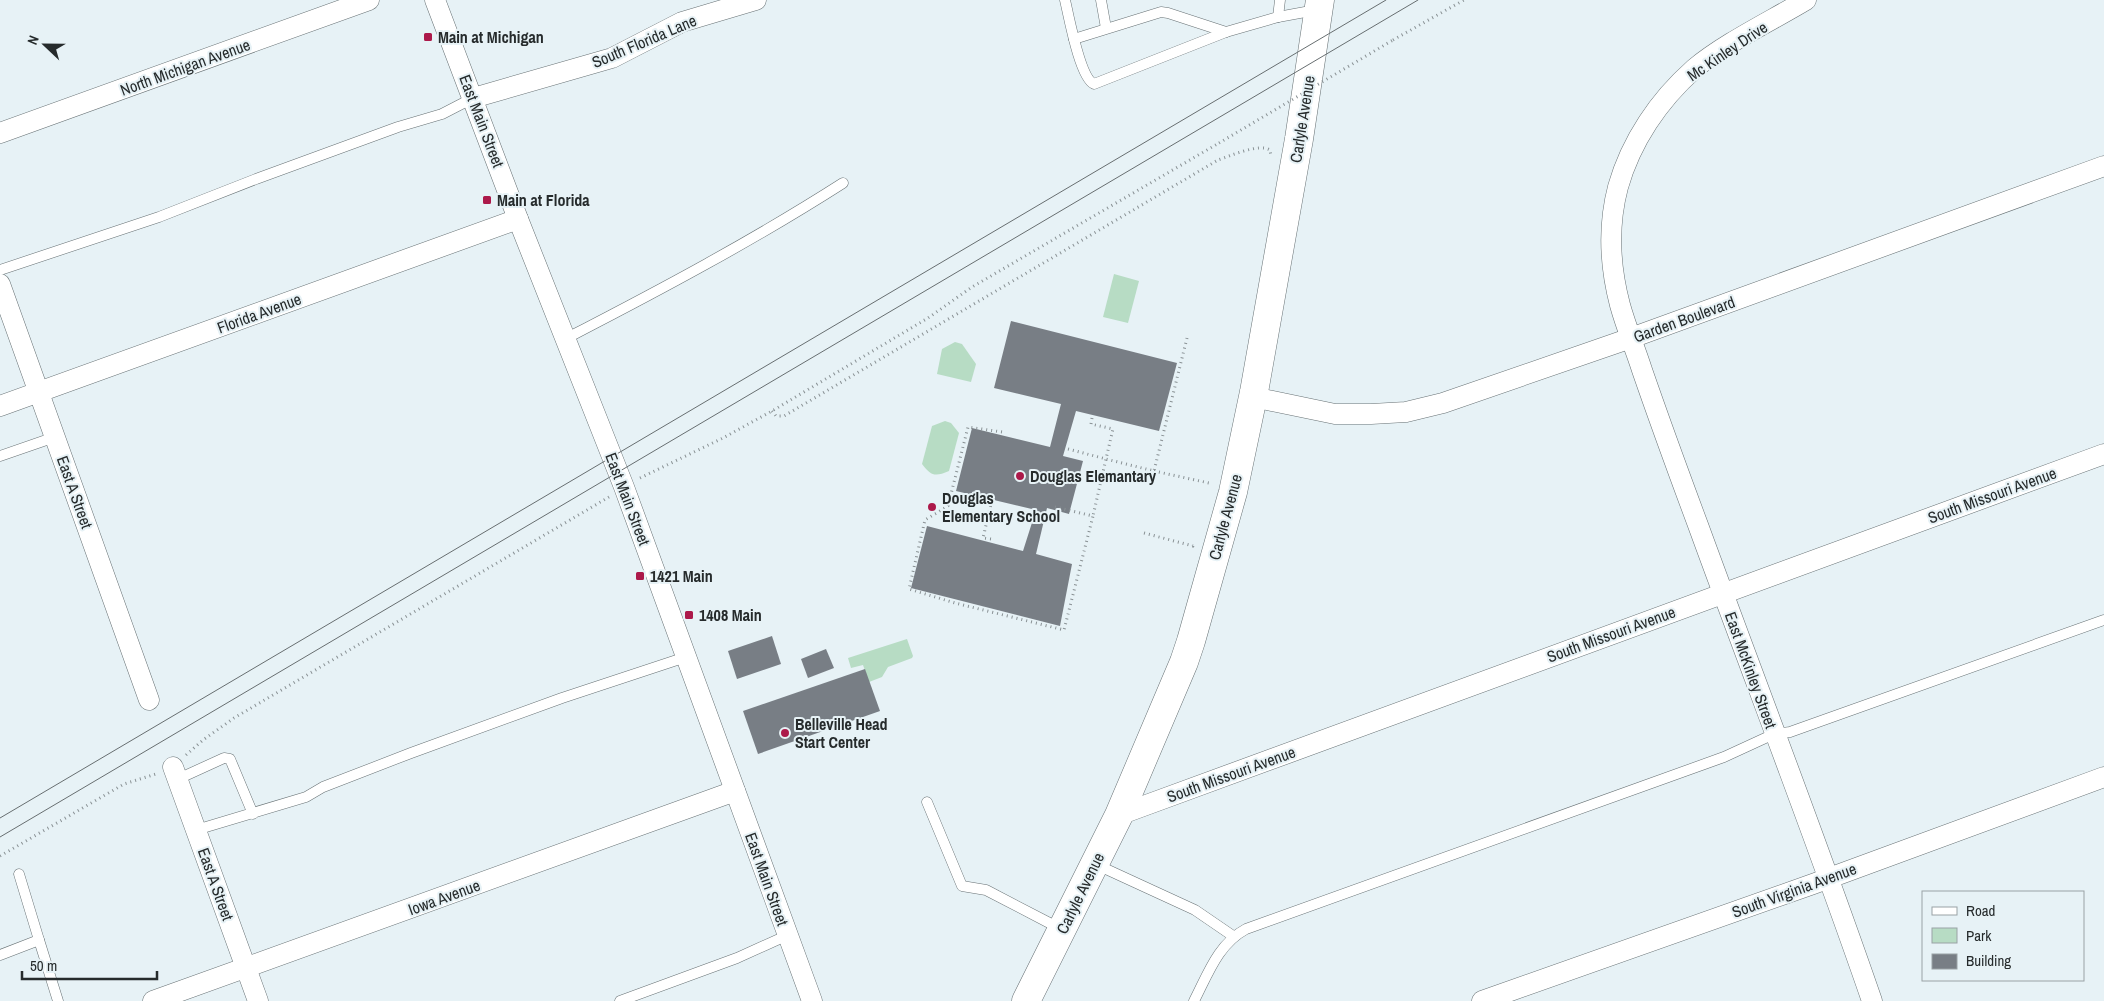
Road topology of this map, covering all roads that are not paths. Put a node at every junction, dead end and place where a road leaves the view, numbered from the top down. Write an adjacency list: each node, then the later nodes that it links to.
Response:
1 (369, 0): 14 (street, North Michigan Avenue)
2 (435, 0): 13 (street, East Main Street)
3 (756, 0): 13 (street, South Florida Lane)
4 (1065, 0): 12 (lane)
5 (1101, 0): 10 (lane)
6 (1280, 0): 9 (lane)
7 (1806, 0): 20 (street, Mc Kinley Drive)
8 (1320, 5): 9 (lane); 23 (main road, Carlyle Avenue)
9 (1278, 17): 11 (lane)
10 (1106, 28): 11 (lane); 12 (lane)
11 (1226, 32): 12 (lane)
12 (1074, 39)
13 (473, 98): 17 (street, East Main Street); 18 (lane)
14 (0, 133)
15 (2104, 166): 20 (street, Garden Boulevard)
16 (844, 183): 21 (lane)
17 (518, 219): 21 (street, East Main Street); 22 (street, Florida Avenue)
18 (0, 270)
19 (0, 284): 22 (street, East A Street)
20 (1631, 338): 23 (street, Garden Boulevard); 28 (street, East McKinley Street)
21 (565, 339): 30 (street, East Main Street)
22 (39, 392): 24 (street, Florida Avenue); 25 (street, East A Street)
23 (1253, 397): 38 (main road, Carlyle Avenue)
24 (0, 406)
25 (55, 437): 27 (lane); 31 (street, East A Street)
26 (2104, 454): 28 (street, South Missouri Avenue)
27 (0, 456)
28 (1722, 593): 32 (street, East McKinley Street); 38 (street, South Missouri Avenue)
29 (2104, 620): 32 (lane)
30 (686, 657): 35 (street, East Main Street); 37 (lane)
31 (149, 700)
32 (1774, 734): 42 (street, East McKinley Street); 45 (lane)
33 (175, 773): 37 (lane); 39 (street, East A Street)
34 (2104, 777): 42 (street, South Virginia Avenue)
35 (735, 791): 44 (street, East Main Street); 48 (street, Iowa Avenue)
36 (927, 802): 43 (lane)
37 (253, 814): 39 (lane)
38 (1119, 815): 40 (main road, Carlyle Avenue)
39 (196, 830): 48 (street, East A Street)
40 (1094, 864): 43 (main road, Carlyle Avenue); 45 (lane)
41 (19, 874): 46 (lane)
42 (1830, 878): 56 (street, South Virginia Avenue); 57 (street, East McKinley Street)
43 (1062, 930): 49 (main road, Carlyle Avenue)
44 (788, 935): 53 (lane); 54 (street, East Main Street)
45 (1233, 936): 55 (lane)
46 (40, 940): 47 (lane); 50 (lane)
47 (0, 955)
48 (246, 968): 51 (street, Iowa Avenue); 52 (street, East A Street)
49 (1031, 999)
50 (58, 1001)
51 (153, 1001)
52 (258, 1001)
53 (620, 1001)
54 (812, 1001)
55 (1194, 1001)
56 (1482, 1001)
57 (1872, 1001)

